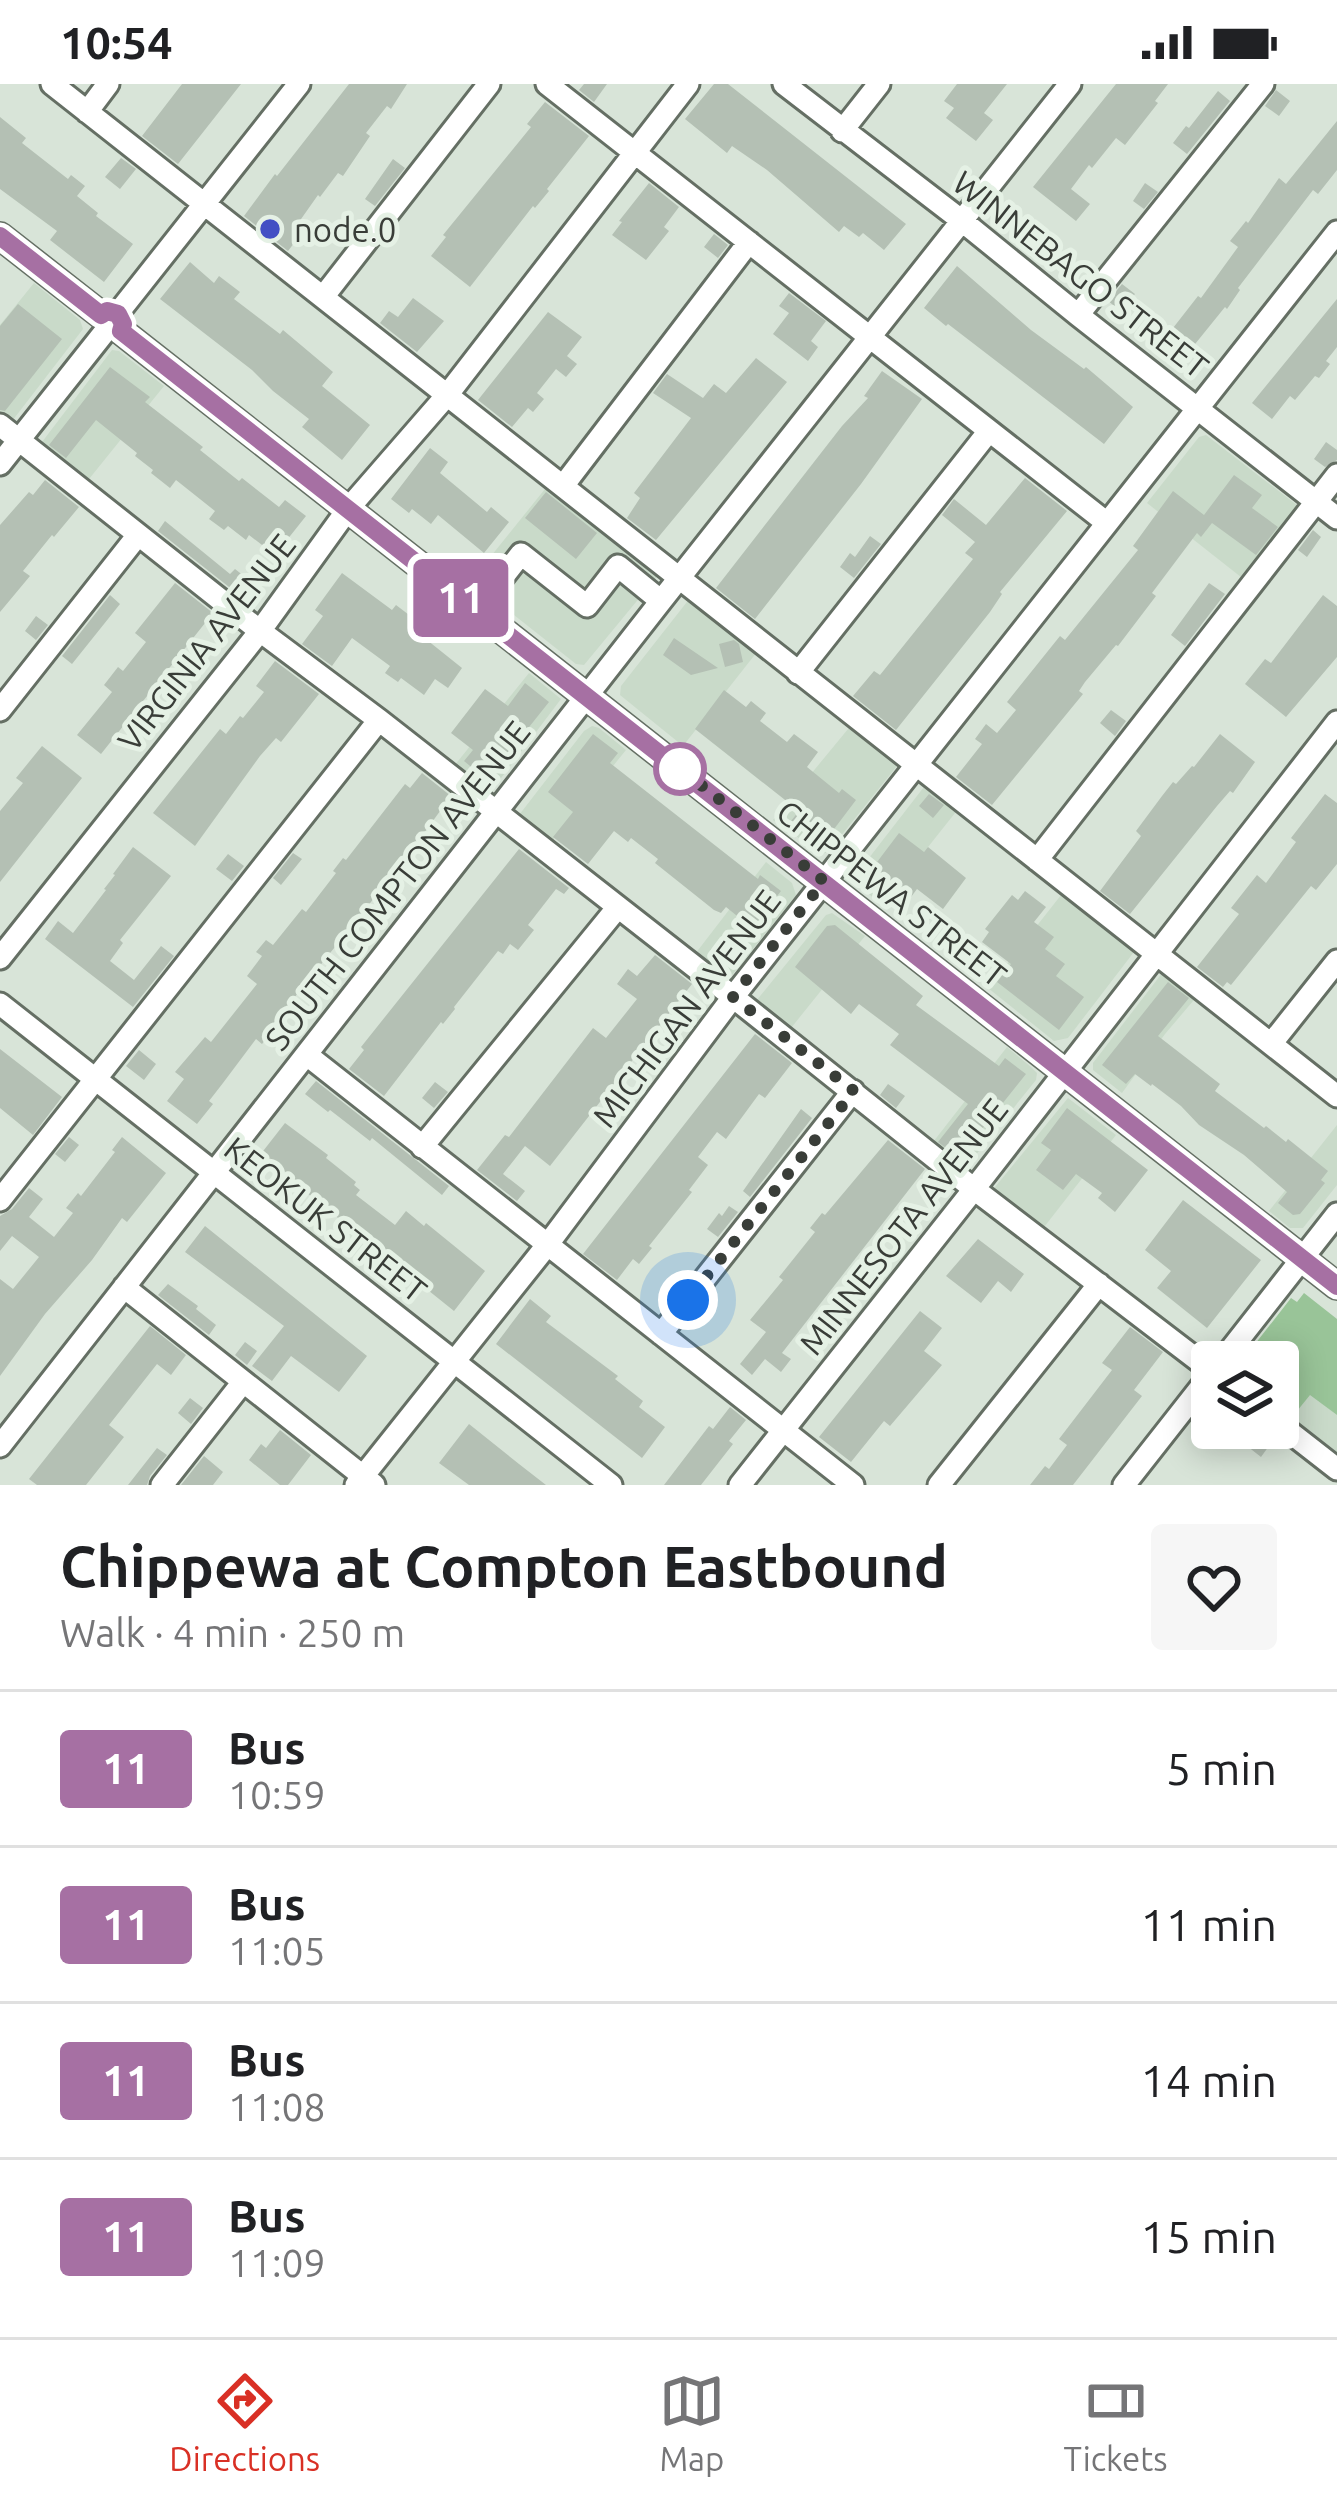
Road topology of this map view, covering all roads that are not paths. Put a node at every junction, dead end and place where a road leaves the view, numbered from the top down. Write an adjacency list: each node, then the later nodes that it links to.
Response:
1 (52, 84): 11 (street)
2 (108, 84): 11 (street)
3 (299, 84): 14 (street)
4 (489, 84): 19 (street)
5 (547, 84): 13 (street)
6 (688, 84): 13 (street, VIRGINIA AVENUE)
7 (784, 84): 12 (street, WINNEBAGO STREET)
8 (879, 84): 12 (street)
9 (1070, 84): 15 (street, SOUTH COMPTON AVENUE)
10 (1263, 84): 20 (street)
11 (87, 112): 14 (street)
12 (842, 130): 15 (street, WINNEBAGO STREET)
13 (635, 153): 18 (street); 23 (street, VIRGINIA AVENUE)
14 (204, 204): 19 (street); 21 (street)
15 (961, 220): 20 (street, WINNEBAGO STREET); 22 (street, SOUTH COMPTON AVENUE)
16 (1337, 232): 24 (street, MICHIGAN AVENUE)
17 (0, 236): 21 (main road, CHIPPEWA STREET)
18 (748, 242): 22 (street); 30 (street)
19 (323, 296): 23 (street)
20 (1078, 315): 24 (street, WINNEBAGO STREET)
21 (111, 323): 27 (street); 32 (main road, CHIPPEWA STREET)
22 (869, 337): 26 (street); 36 (street, SOUTH COMPTON AVENUE)
23 (448, 394): 30 (street); 32 (street, VIRGINIA AVENUE)
24 (1197, 408): 31 (street, WINNEBAGO STREET); 34 (street, MICHIGAN AVENUE)
25 (0, 425): 27 (street)
26 (989, 431): 34 (street); 40 (street)
27 (19, 440): 28 (street); 35 (street)
28 (0, 464)
29 (1337, 475): 31 (street)
30 (562, 486): 36 (street)
31 (1316, 501): 33 (street, WINNEBAGO STREET); 47 (street)
32 (348, 509): 38 (main road, CHIPPEWA STREET); 39 (street, VIRGINIA AVENUE)
33 (1337, 518)
34 (1106, 523): 45 (street, MICHIGAN AVENUE)
35 (138, 535): 39 (street); 42 (street)
36 (679, 578): 37 (street, SOUTH COMPTON AVENUE); 40 (street)
37 (661, 601): 38 (street); 41 (street, SOUTH COMPTON AVENUE)
38 (477, 610): 41 (main road, CHIPPEWA STREET)
39 (260, 631): 43 (street); 51 (street, VIRGINIA AVENUE)
40 (798, 673): 45 (street)
41 (586, 696): 46 (street, SOUTH COMPTON AVENUE); 48 (main road, CHIPPEWA STREET)
42 (0, 710)
43 (379, 720): 46 (street); 58 (street)
44 (1337, 722): 50 (street, MINNESOTA AVENUE)
45 (915, 765): 47 (street); 48 (street, MICHIGAN AVENUE)
46 (495, 813): 49 (street); 56 (street, SOUTH COMPTON AVENUE)
47 (1036, 860): 50 (street)
48 (824, 881): 53 (street, MICHIGAN AVENUE); 57 (main road, CHIPPEWA STREET)
49 (618, 907): 53 (street); 61 (street)
50 (1156, 953): 55 (street); 57 (street, MINNESOTA AVENUE)
51 (0, 958)
52 (1337, 961): 55 (street)
53 (733, 997): 59 (street); 66 (street, MICHIGAN AVENUE)
54 (0, 1004): 58 (street, KEOKUK STREET)
55 (1271, 1044): 60 (street)
56 (307, 1055): 61 (street); 62 (street, SOUTH COMPTON AVENUE)
57 (1065, 1072): 63 (street, MINNESOTA AVENUE); 67 (main road, CHIPPEWA STREET)
58 (95, 1078): 62 (street, KEOKUK STREET); 64 (street)
59 (854, 1091): 63 (street); 71 (street)
60 (1337, 1096)
61 (422, 1147): 66 (street)
62 (213, 1172): 70 (street, SOUTH COMPTON AVENUE); 74 (street, KEOKUK STREET)
63 (974, 1189): 68 (street); 77 (street, MINNESOTA AVENUE)
64 (0, 1199)
65 (1337, 1214): 67 (street)
66 (548, 1244): 71 (street); 74 (street, MICHIGAN AVENUE)
67 (1302, 1259): 69 (main road, CHIPPEWA STREET); 72 (street)
68 (1100, 1284): 73 (street); 86 (street)
69 (1337, 1286)
70 (124, 1287): 75 (street); 79 (street, SOUTH COMPTON AVENUE)
71 (661, 1334): 77 (street)
72 (1238, 1341)
73 (1191, 1356)
74 (453, 1361): 81 (street, MICHIGAN AVENUE); 83 (street, KEOKUK STREET)
75 (243, 1382): 81 (street); 82 (street)
76 (1191, 1399): 87 (street)
77 (783, 1430): 84 (street, MINNESOTA AVENUE); 85 (street)
78 (1299, 1440): 80 (street)
79 (0, 1446)
80 (1334, 1467): 88 (street)
81 (364, 1482)
82 (162, 1485)
83 (611, 1485)
84 (740, 1485)
85 (853, 1485)
86 (939, 1485)
87 (1124, 1485)
88 (1315, 1485)

